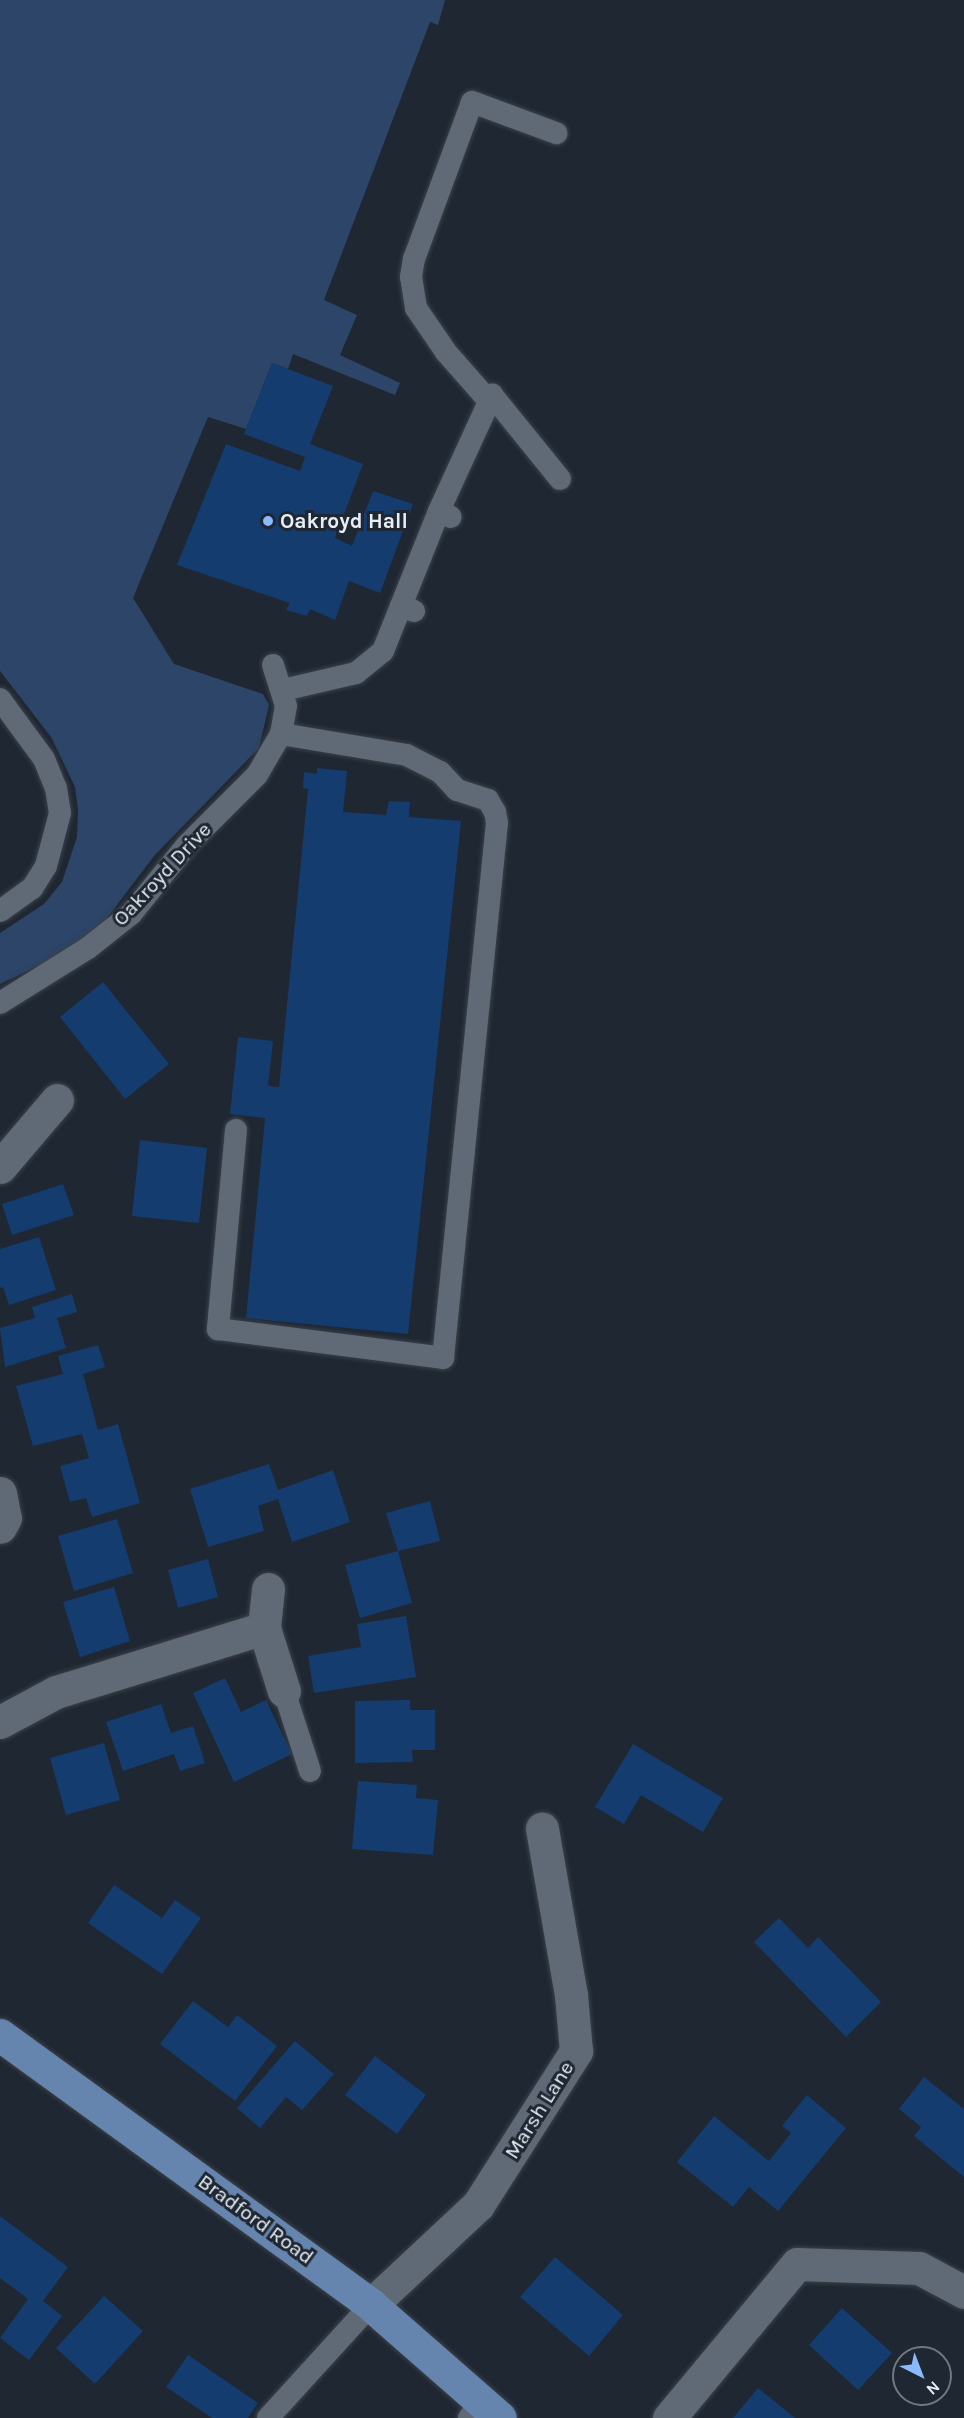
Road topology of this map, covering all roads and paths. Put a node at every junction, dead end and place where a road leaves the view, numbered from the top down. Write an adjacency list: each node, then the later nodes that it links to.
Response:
1 (556, 133): 2 (lane)
2 (489, 401): 3 (lane); 5 (lane)
3 (560, 479)
4 (273, 665): 5 (lane)
5 (283, 690): 7 (lane)
6 (0, 699): 8 (lane)
7 (281, 734): 9 (lane, Oakroyd Drive); 11 (lane)
8 (0, 911)
9 (0, 1003)
10 (57, 1100): 12 (street)
11 (236, 1130)
12 (0, 1167)
13 (0, 1493): 14 (street)
14 (0, 1527)
15 (268, 1589): 16 (street)
16 (264, 1628): 17 (street); 18 (street)
17 (284, 1691): 19 (lane)
18 (0, 1722)
19 (310, 1772)
20 (542, 1828): 23 (street, Marsh Lane)
21 (1, 2038): 23 (main road, Bradford Road)
22 (964, 2292): 26 (street)
23 (371, 2305): 24 (main road, Bradford Road); 25 (lane)
24 (484, 2412)
25 (268, 2418)
26 (669, 2418)

